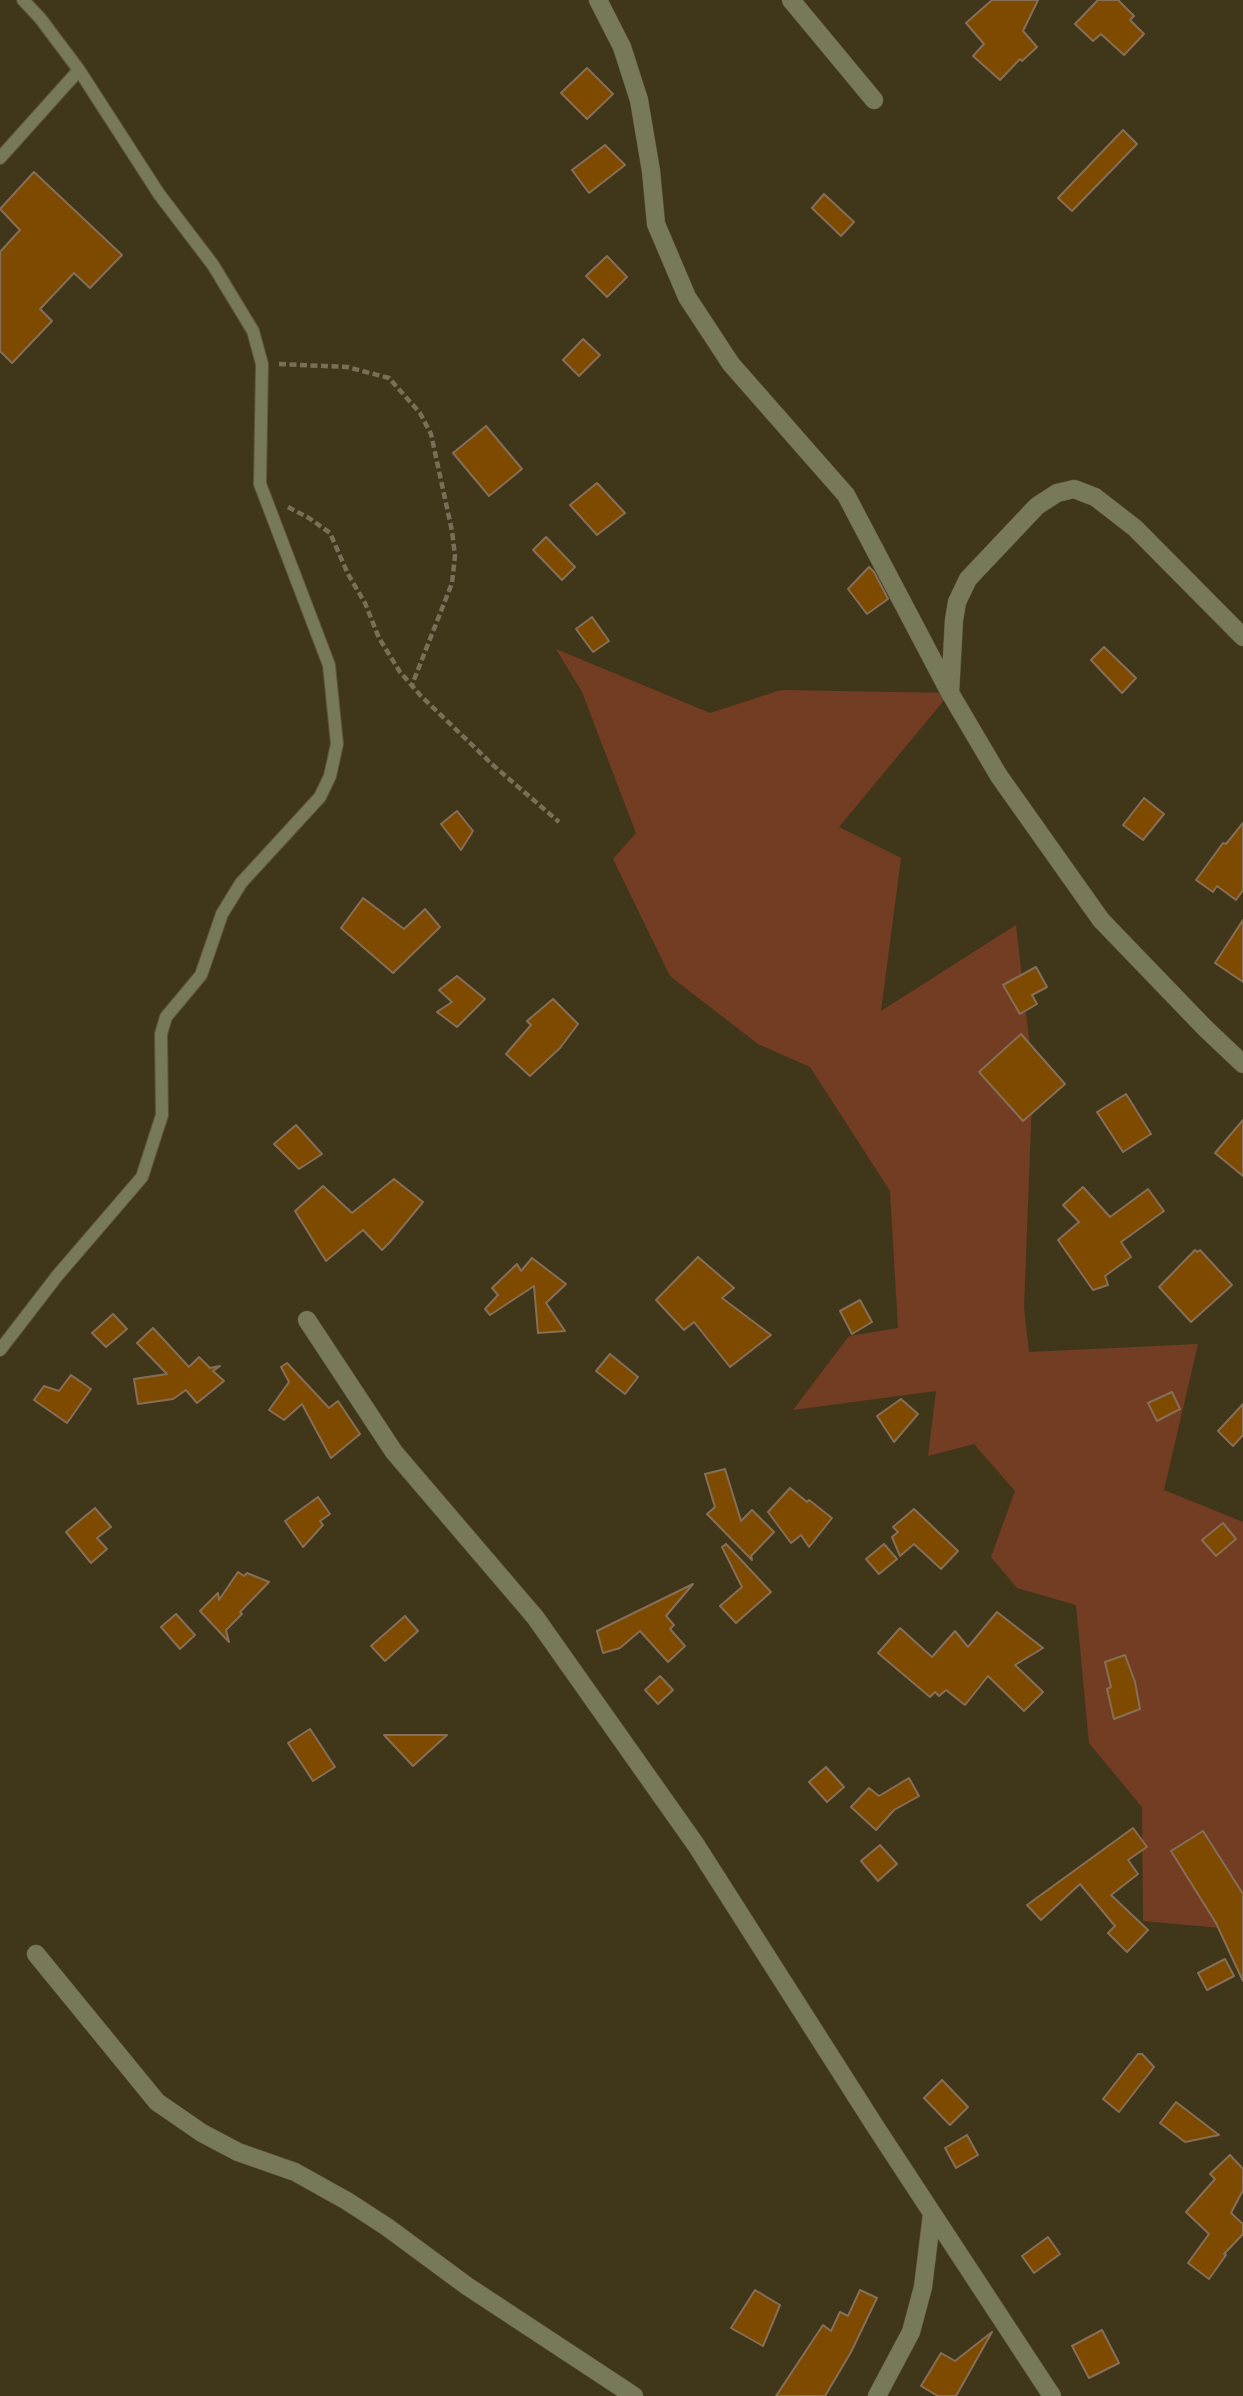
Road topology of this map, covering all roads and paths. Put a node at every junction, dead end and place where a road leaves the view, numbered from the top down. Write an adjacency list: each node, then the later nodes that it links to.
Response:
1 (23, 0): 4 (lane)
2 (598, 0): 11 (street)
3 (791, 0): 5 (street)
4 (79, 70): 6 (lane); 7 (lane)
5 (874, 100)
6 (0, 158)
7 (262, 364): 8 (lane); 10 (path)
8 (265, 496): 10 (path); 15 (lane)
9 (1243, 637): 11 (street)
10 (412, 685): 12 (path)
11 (950, 693): 13 (street)
12 (559, 822)
13 (1243, 1064)
14 (307, 1321): 17 (street)
15 (0, 1350)
16 (36, 1954): 18 (street)
17 (932, 2214): 19 (street); 20 (street)
18 (634, 2396)
19 (877, 2396)
20 (1052, 2396)

